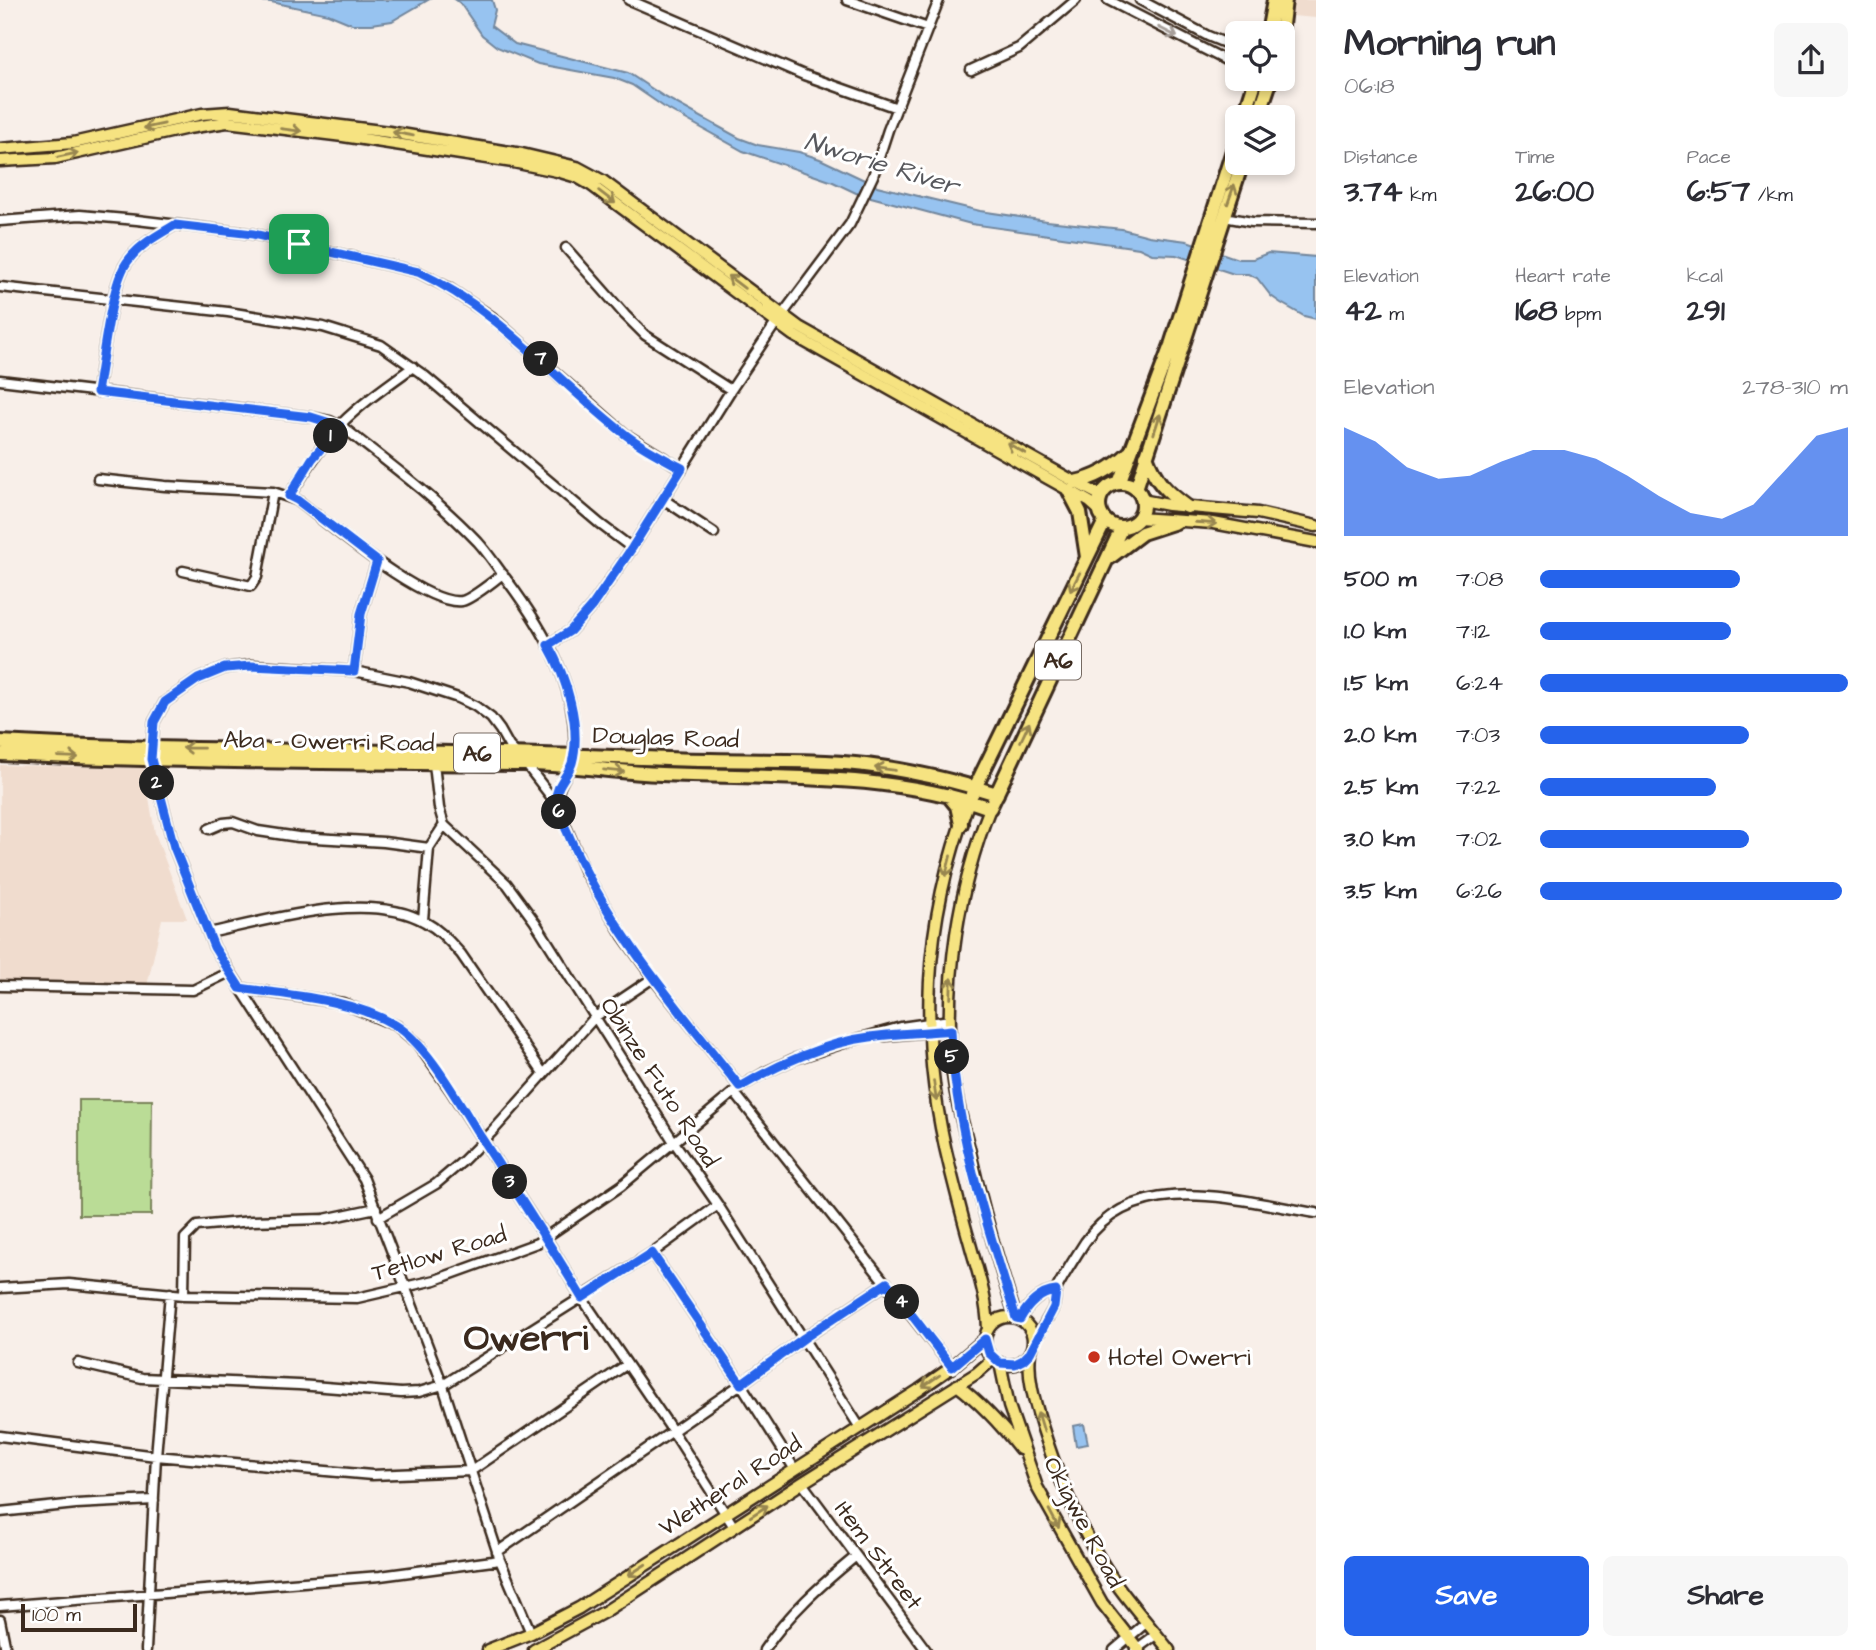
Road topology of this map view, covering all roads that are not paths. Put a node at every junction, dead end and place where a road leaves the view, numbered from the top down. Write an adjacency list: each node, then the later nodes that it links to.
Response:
1 (629, 0): 15 (street)
2 (847, 0): 11 (street)
3 (939, 0): 11 (street)
4 (1076, 0): 14 (street)
5 (1108, 0): 13 (street, one-way to 13)
6 (1140, 0): 12 (street)
7 (1274, 0): 9 (highway)
8 (1285, 0): 10 (highway)
9 (1270, 21)
10 (1282, 21)
11 (928, 29): 15 (street)
12 (1225, 43)
13 (1225, 60)
14 (971, 70)
15 (897, 108): 28 (street)
16 (0, 149): 28 (main road, one-way to 16)
17 (0, 161): 28 (main road, one-way to 28)
18 (1229, 175): 21 (highway)
19 (1237, 175): 21 (highway, one-way to 19)
20 (0, 221): 23 (street)
21 (1218, 222): 22 (street); 27 (highway)
22 (1316, 223)
23 (175, 225): 26 (street); 36 (street)
24 (566, 248): 31 (street)
25 (0, 287): 26 (street)
26 (114, 299): 29 (street); 32 (street)
27 (1190, 301): 34 (highway); 35 (highway, one-way to 27)
28 (779, 319): 31 (street); 39 (main road)
29 (413, 367): 33 (street); 53 (street)
30 (0, 380): 32 (street)
31 (731, 390): 36 (street)
32 (97, 392): 33 (street)
33 (340, 426): 43 (street); 58 (street)
34 (1132, 450): 38 (highway); 39 (highway)
35 (1146, 456): 42 (highway); 45 (highway)
36 (682, 468): 44 (street)
37 (98, 478): 40 (street)
38 (1119, 483): 41 (highway); 42 (highway)
39 (1072, 486): 41 (main road); 46 (main road); 54 (highway)
40 (273, 492): 43 (street); 57 (street)
41 (1103, 492): 46 (highway, A6)
42 (1139, 495): 45 (main road); 47 (highway)
43 (289, 496): 55 (street)
44 (663, 499): 51 (street); 53 (street)
45 (1187, 507): 49 (main road)
46 (1102, 515): 50 (highway); 54 (highway, A6)
47 (1138, 518): 48 (main road); 50 (highway)
48 (1176, 522): 52 (main road, one-way to 52); 56 (highway)
49 (1316, 526)
50 (1122, 527): 56 (highway, A6)
51 (714, 533)
52 (1316, 542)
53 (632, 548): 61 (street)
54 (1087, 558): 59 (highway, A6, one-way to 59)
55 (377, 561): 58 (street); 62 (street)
56 (1106, 561): 60 (highway, A6)
57 (183, 570)
58 (503, 574): 61 (street)
59 (1056, 619): 60 (highway); 70 (highway, A6)
60 (1073, 628): 73 (highway, A6, one-way to 60)
61 (548, 645): 67 (street)
62 (354, 671): 64 (street); 65 (street)
63 (0, 742): 64 (highway, Douglas Road / A6)
64 (151, 753): 65 (highway, Douglas Road / A6, one-way to 64); 66 (highway, Aba - Owerri Road / A6, one-way to 64); 68 (highway, Aba - Owerri Road / A6); 83 (street)
65 (515, 753): 67 (highway, Douglas Road / A6); 69 (street)
66 (0, 754)
67 (572, 761): 69 (highway, Aba - Owerri Road / A6); 71 (highway, Douglas Road / A6, one-way to 67); 74 (highway, Aba - Owerri Road / A6, one-way to 74); 76 (street)
68 (434, 764): 69 (highway, Aba - Owerri Road / A6); 79 (street)
69 (526, 764): 76 (street)
70 (985, 767): 71 (highway, A6); 72 (highway, A6)
71 (952, 779): 72 (highway, A6)
72 (975, 787): 73 (highway, A6); 75 (highway, A6)
73 (997, 794): 77 (highway, A6)
74 (948, 795): 75 (highway, Aba - Owerri Road / A6); 78 (highway)
75 (969, 801): 77 (highway, Aba - Owerri Road / A6); 78 (main road)
76 (556, 803): 85 (street)
77 (990, 808): 89 (main road, one-way to 77)
78 (961, 824): 90 (main road, one-way to 90)
79 (444, 825): 81 (street); 88 (street, Obinze Futo Road)
80 (209, 829): 81 (street)
81 (429, 848): 82 (street)
82 (422, 920): 83 (street); 91 (street)
83 (209, 933): 84 (street)
84 (230, 972): 86 (street); 87 (street)
85 (653, 978): 88 (street); 92 (street)
86 (0, 986)
87 (240, 988): 93 (street); 96 (street)
88 (595, 1017): 91 (street); 94 (street, Obinze Futo Road)
89 (951, 1025): 90 (street, Tetlow Road); 108 (main road)
90 (928, 1027): 92 (street, Tetlow Road); 109 (main road, one-way to 109)
91 (543, 1073): 93 (street)
92 (737, 1089): 94 (street, Tetlow Road); 101 (street)
93 (483, 1141): 98 (street); 99 (street)
94 (674, 1142): 95 (street, Obinze Futo Road); 99 (street, Tetlow Road)
95 (718, 1205): 100 (street); 110 (street, Obinze Futo Road)
96 (376, 1208): 98 (street); 106 (street)
97 (1316, 1213): 104 (street)
98 (378, 1218): 103 (street)
99 (545, 1237): 103 (street, Tetlow Road); 107 (street)
100 (652, 1253): 107 (street); 117 (street)
101 (887, 1283): 110 (street); 115 (street)
102 (0, 1287): 105 (street, Tetlow Road)
103 (407, 1287): 106 (street, Tetlow Road); 118 (street)
104 (1056, 1291): 108 (street); 111 (street)
105 (170, 1293): 106 (street, Tetlow Road); 116 (street)
106 (184, 1295)
107 (582, 1298): 114 (street); 118 (street)
108 (1018, 1318): 109 (main road); 111 (main road)
109 (987, 1334): 112 (main road); 115 (main road, Wetheral Road)
110 (804, 1338): 117 (street); 120 (street, Obinze Futo Road)
111 (1031, 1349): 112 (main road); 137 (main road, one-way to 111)
112 (997, 1361): 119 (main road, Wetheral Road); 123 (main road, Okigwe Road)
113 (78, 1363): 116 (street)
114 (626, 1365): 121 (street); 126 (street)
115 (952, 1367): 120 (main road, Wetheral Road, one-way to 120)
116 (162, 1379): 118 (street); 124 (street)
117 (741, 1384): 121 (street); 125 (street)
118 (443, 1385): 126 (street)
119 (957, 1385): 123 (main road); 127 (main road, Wetheral Road)
120 (859, 1426): 125 (main road, Wetheral Road)
121 (672, 1430): 130 (street); 132 (street)
122 (0, 1436): 124 (street)
123 (1025, 1454): 140 (main road, Okigwe Road, one-way to 140)
124 (156, 1456): 126 (street); 128 (street)
125 (794, 1468): 130 (main road, Wetheral Road)
126 (471, 1471): 132 (street)
127 (802, 1483): 131 (main road, Wetheral Road, one-way to 127); 133 (street, Item Street)
128 (154, 1500): 129 (street); 134 (street)
129 (0, 1511)
130 (725, 1513): 131 (street); 138 (main road, Wetheral Road, one-way to 138)
131 (734, 1527): 145 (main road, Wetheral Road)
132 (498, 1556): 134 (street); 138 (street)
133 (855, 1557): 146 (street); 147 (street, Item Street)
134 (148, 1593): 135 (street); 143 (street)
135 (0, 1606)
136 (0, 1620): 142 (street)
137 (1147, 1622): 139 (main road); 140 (street)
138 (531, 1633): 144 (main road, Wetheral Road)
139 (1157, 1634): 141 (street); 149 (main road)
140 (1130, 1637): 141 (main road, Okigwe Road); 148 (street)
141 (1137, 1649)
142 (6, 1650)
143 (146, 1650)
144 (488, 1650)
145 (534, 1650)
146 (764, 1650)
147 (926, 1650)
148 (1114, 1650)
149 (1169, 1650)

